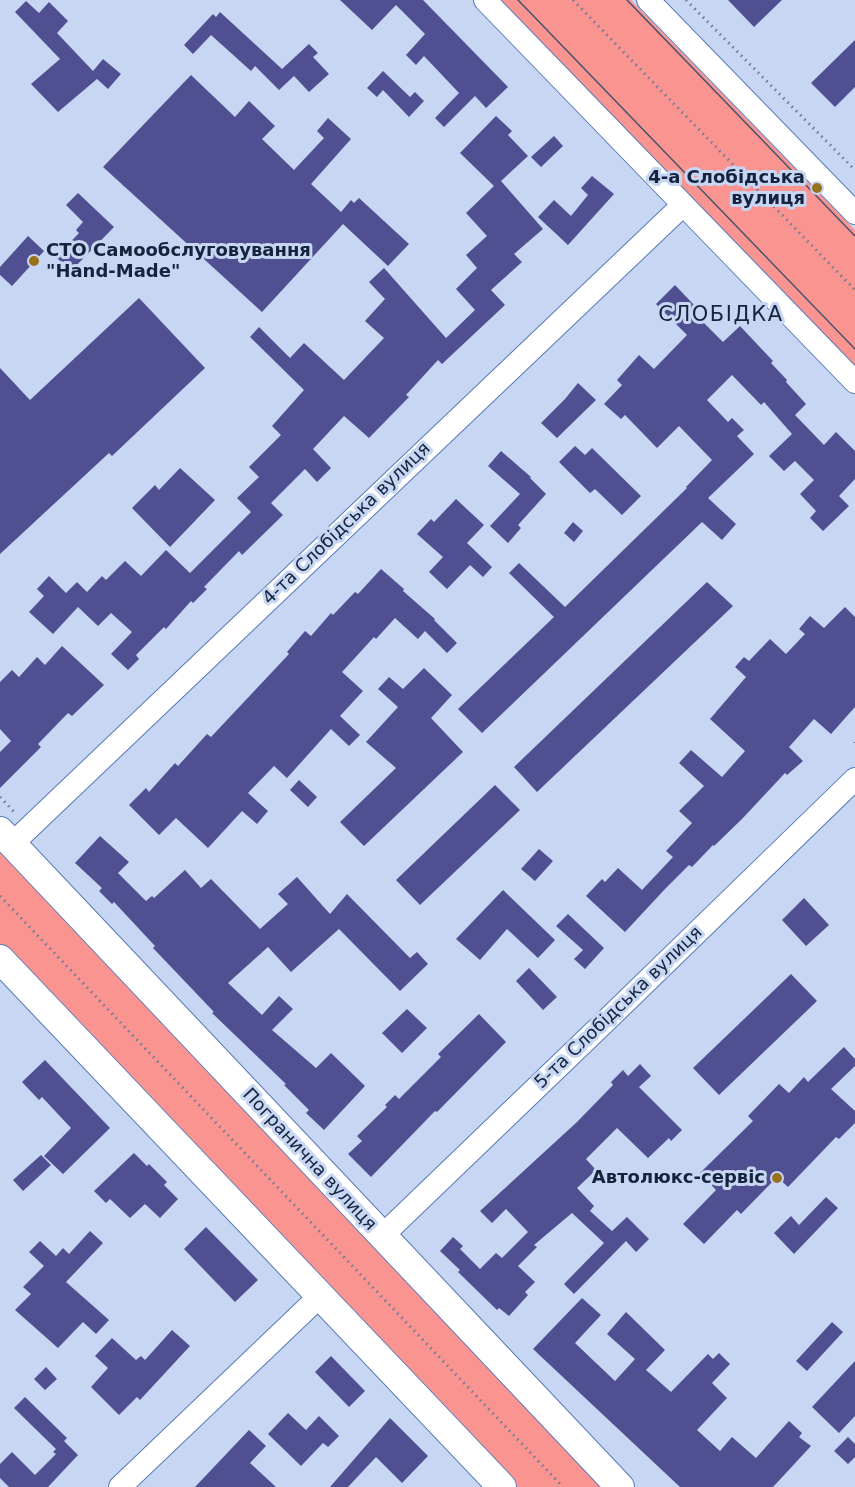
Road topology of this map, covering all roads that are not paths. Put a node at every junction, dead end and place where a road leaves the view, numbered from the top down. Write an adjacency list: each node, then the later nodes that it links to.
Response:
1 (485, 0): 3 (street)
2 (648, 0): 4 (street)
3 (683, 205): 5 (street); 7 (street, 4-та Слобідська вулиця)
4 (855, 213)
5 (855, 382)
6 (855, 779): 9 (street, 5-та Слобідська вулиця)
7 (6, 838): 9 (main road, Погранична вулиця)
8 (0, 959): 10 (main road)
9 (381, 1236): 13 (main road, Погранична вулиця)
10 (321, 1295): 11 (street); 12 (main road)
11 (120, 1487)
12 (502, 1487)
13 (620, 1487)

